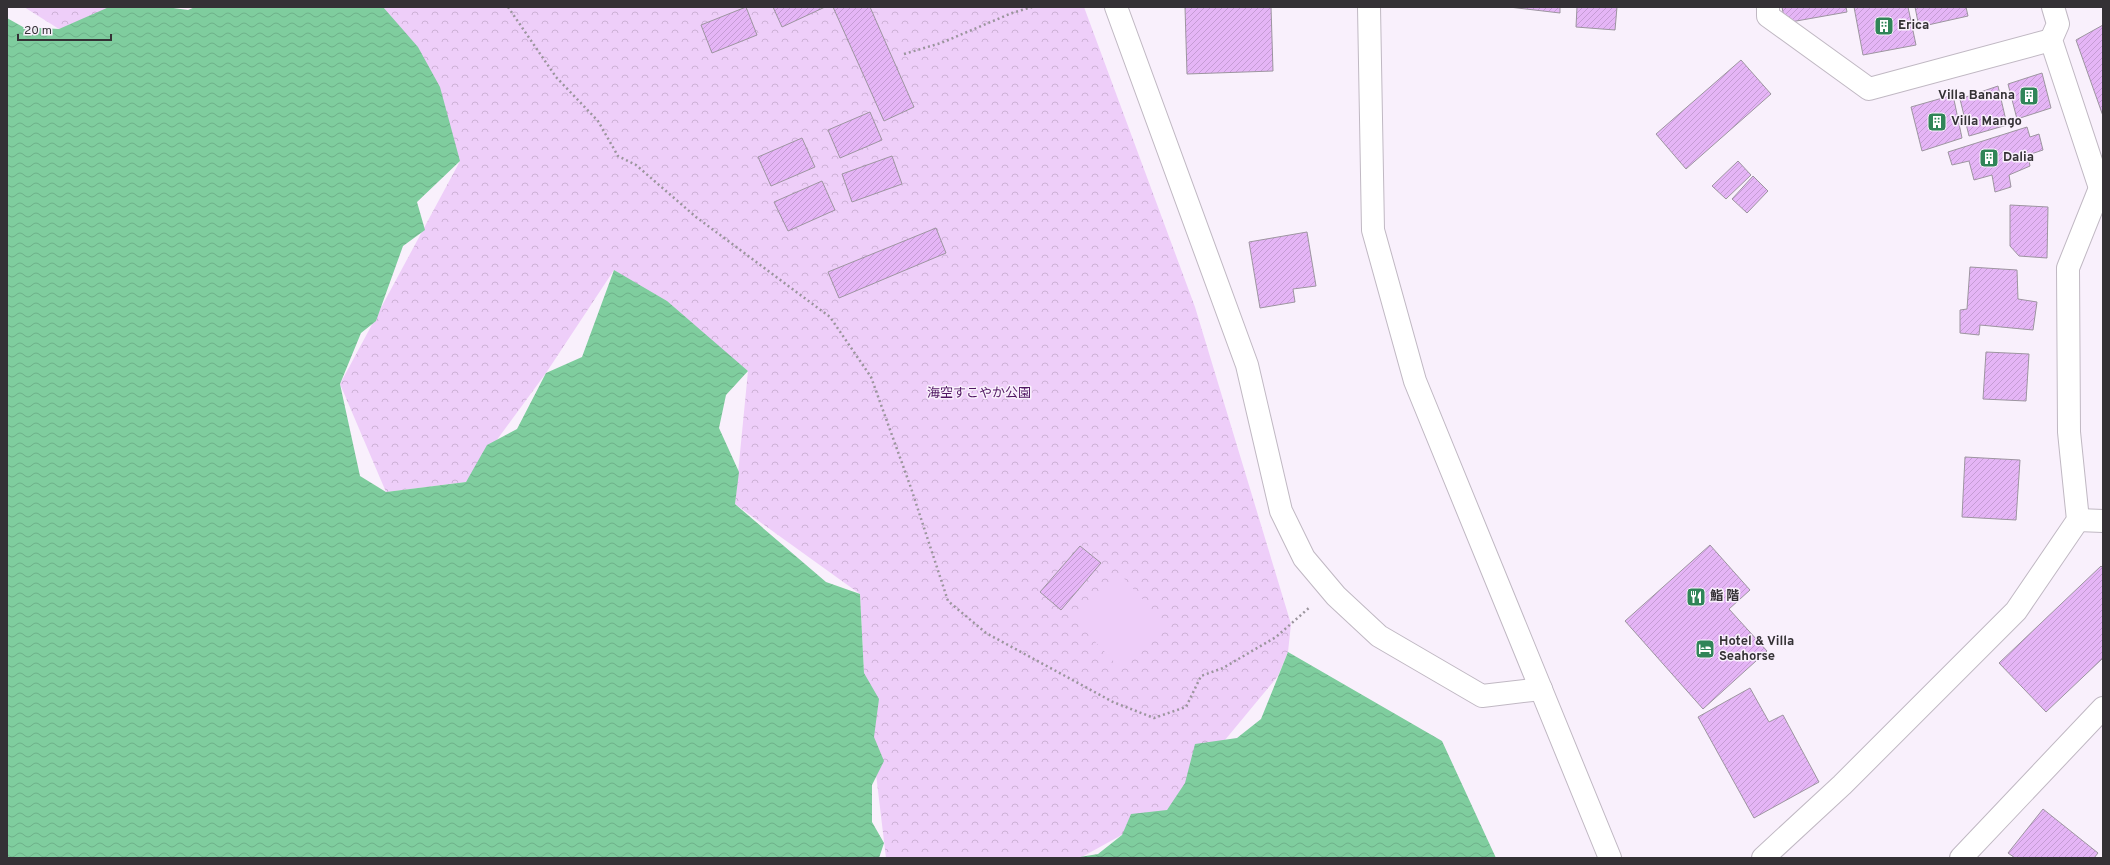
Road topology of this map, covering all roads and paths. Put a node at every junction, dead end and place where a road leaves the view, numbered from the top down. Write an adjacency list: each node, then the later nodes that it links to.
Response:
1 (508, 7): 12 (path)
2 (1032, 7): 8 (path)
3 (1116, 7): 12 (street)
4 (1369, 7): 13 (street)
5 (1768, 7): 7 (street)
6 (2053, 7): 7 (street)
7 (2051, 40): 9 (street)
8 (904, 54)
9 (2102, 186): 10 (street)
10 (2078, 520): 11 (street); 16 (street)
11 (2103, 521)
12 (1330, 590): 13 (street)
13 (1541, 689): 15 (street)
14 (2103, 708): 17 (street)
15 (1610, 858)
16 (1763, 858)
17 (1961, 858)

